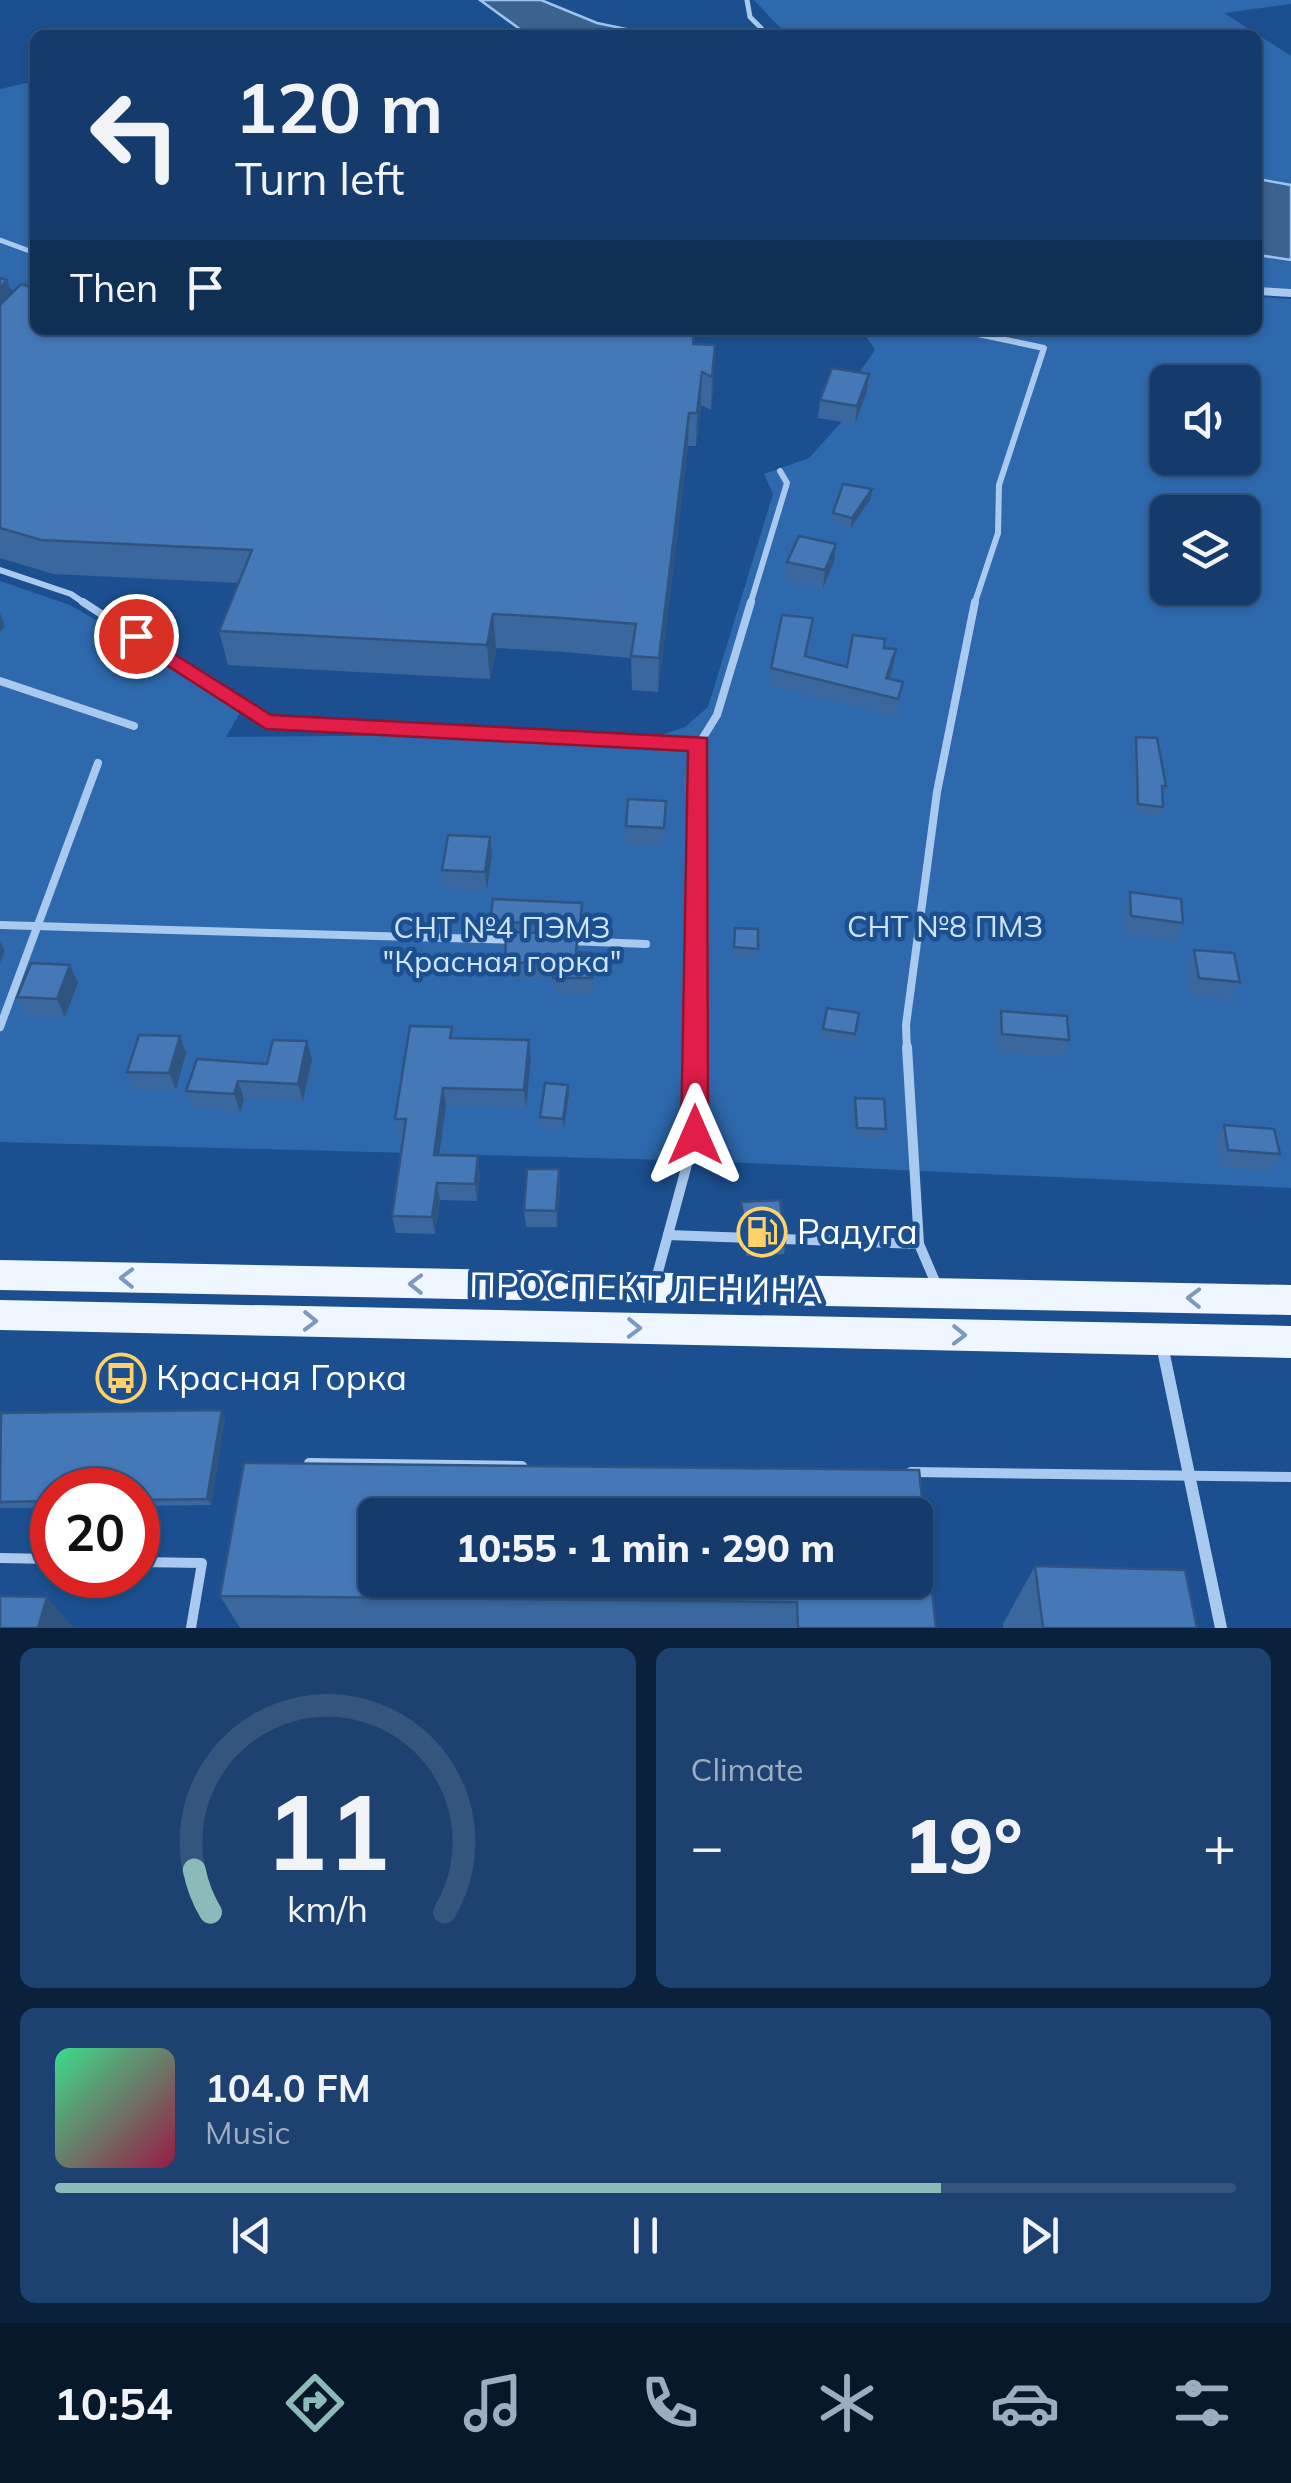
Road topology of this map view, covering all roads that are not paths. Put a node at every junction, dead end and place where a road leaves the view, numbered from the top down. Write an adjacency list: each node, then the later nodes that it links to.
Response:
1 (747, 0): 2 (lane)
2 (763, 30)
3 (0, 240): 4 (lane)
4 (30, 251)
5 (1262, 291): 6 (street)
6 (1291, 293)
7 (983, 335): 21 (lane)
8 (780, 472): 12 (lane)
9 (0, 570): 12 (lane)
10 (0, 681): 11 (lane)
11 (134, 726)
12 (699, 744): 20 (lane)
13 (98, 763): 15 (lane)
14 (0, 925): 15 (lane)
15 (38, 926): 16 (lane); 19 (lane)
16 (528, 940)
17 (548, 941): 18 (lane)
18 (646, 944)
19 (0, 1027)
20 (668, 1235): 21 (lane); 23 (lane)
21 (920, 1244): 24 (lane)
22 (0, 1275): 23 (main road, ПРОСПЕКТ ЛЕНИНА, one-way to 22)
23 (654, 1288): 24 (main road, ПРОСПЕКТ ЛЕНИНА)
24 (940, 1295): 25 (main road, ПРОСПЕКТ ЛЕНИНА, one-way to 24)
25 (1291, 1300)
26 (0, 1315): 27 (main road, ПРОСПЕКТ ЛЕНИНА, one-way to 27)
27 (1160, 1339): 28 (main road, ПРОСПЕКТ ЛЕНИНА); 32 (street)
28 (1291, 1342)
29 (308, 1463): 30 (lane)
30 (544, 1466)
31 (897, 1471): 32 (lane)
32 (1190, 1476): 33 (lane); 38 (street)
33 (1291, 1477)
34 (0, 1558): 35 (lane)
35 (30, 1559)
36 (160, 1562): 37 (lane)
37 (190, 1628)
38 (1221, 1628)

